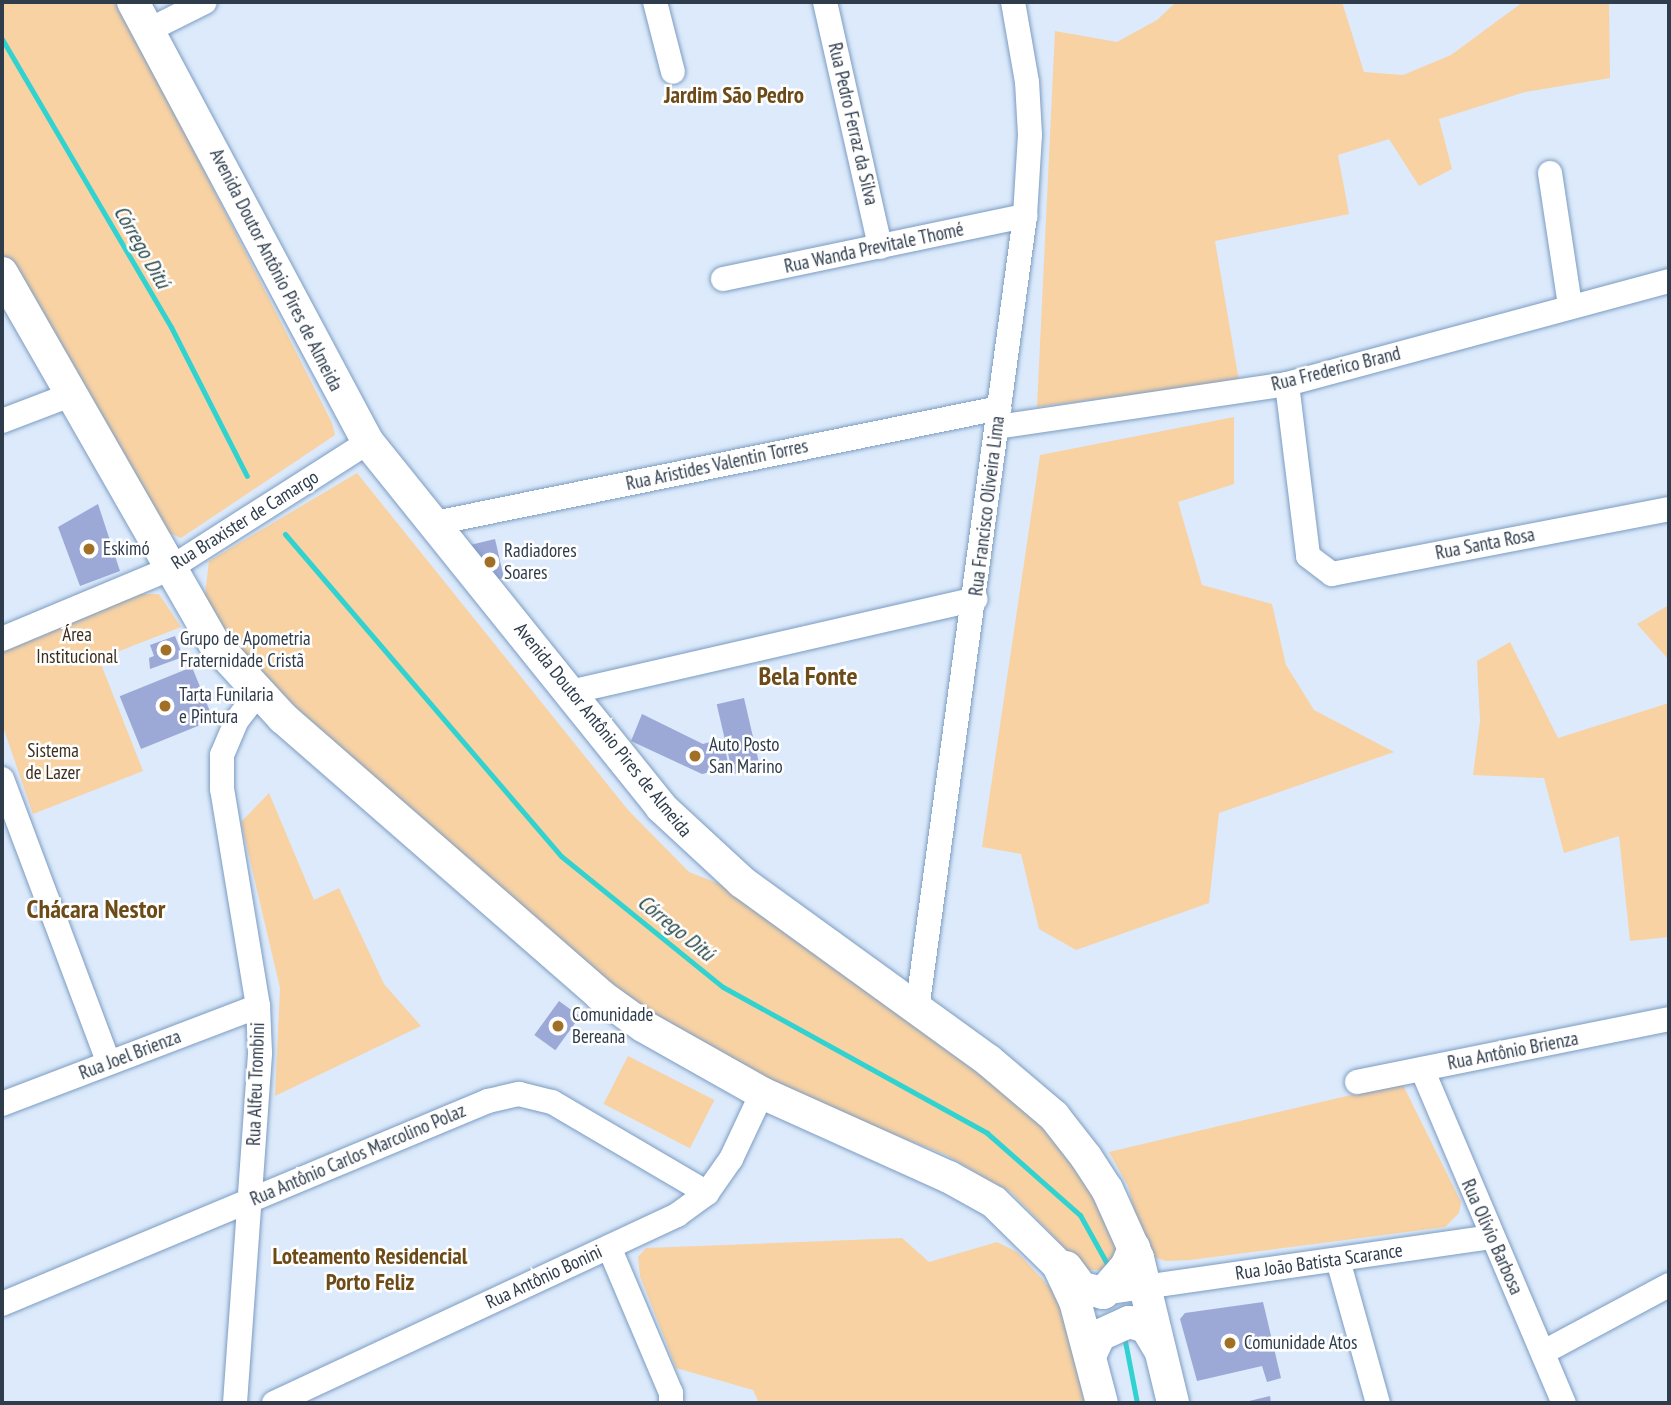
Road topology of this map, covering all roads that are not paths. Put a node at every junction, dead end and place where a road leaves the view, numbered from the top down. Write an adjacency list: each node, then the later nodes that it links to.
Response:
1 (133, 2): 6 (main road, Avenida Doutor Antônio Pires de Almeida)
2 (205, 2): 6 (street)
3 (654, 2): 7 (street)
4 (825, 2): 10 (street, Rua Pedro Ferraz da Silva)
5 (1013, 2): 9 (street, Rua Francisco Oliveira Lima)
6 (151, 29): 19 (main road, Avenida Doutor Antônio Pires de Almeida)
7 (673, 72)
8 (1550, 173): 14 (street)
9 (1025, 216): 10 (street, Rua Wanda Previtale Thomé); 17 (street, Rua Francisco Oliveira Lima)
10 (880, 247): 12 (street, Rua Wanda Previtale Thomé)
11 (2, 274): 16 (main road)
12 (723, 279)
13 (1669, 281): 14 (street, Rua Frederico Brand)
14 (1570, 306): 15 (street, Rua Frederico Brand)
15 (1287, 384): 17 (street, Rua Frederico Brand); 20 (street, Rua Santa Rosa)
16 (70, 395): 18 (street); 22 (main road)
17 (998, 417): 21 (street, Rua Aristides Valentin Torres); 23 (street, Rua Francisco Oliveira Lima)
18 (2, 421)
19 (369, 442): 21 (main road, Avenida Doutor Antônio Pires de Almeida); 22 (street, Rua Braxister de Camargo)
20 (1669, 509)
21 (435, 523): 25 (main road, Avenida Doutor Antônio Pires de Almeida)
22 (169, 569): 24 (street, Rua Braxister de Camargo); 26 (main road)
23 (975, 599): 25 (street); 29 (street, Rua Francisco Oliveira Lima)
24 (2, 639)
25 (570, 692): 29 (main road, Avenida Doutor Antônio Pires de Almeida)
26 (258, 693): 28 (street, Rua Alfeu Trombini); 34 (main road)
27 (2, 779): 31 (street)
28 (258, 1006): 31 (street, Rua Joel Brienza); 37 (street, Rua Alfeu Trombini)
29 (917, 1010): 41 (main road, Avenida Doutor Antônio Pires de Almeida)
30 (1669, 1019): 32 (street, Rua Antônio Brienza)
31 (109, 1063): 35 (street, Rua Joel Brienza)
32 (1422, 1069): 33 (street, Rua Antônio Brienza); 39 (street, Rua Olívio Barbosa)
33 (1357, 1082)
34 (762, 1093): 36 (street, Rua Antônio Bonini); 38 (main road)
35 (2, 1104)
36 (707, 1193): 37 (street, Rua Antônio Carlos Marcolino Polaz); 40 (street, Rua Antônio Bonini)
37 (249, 1200): 46 (street, Rua Antônio Carlos Marcolino Polaz); 50 (street, Rua Alfeu Trombini)
38 (1003, 1210): 45 (main road); 49 (main road)
39 (1491, 1237): 42 (street, Rua João Batista Scarance); 47 (street, Rua Olívio Barbosa)
40 (609, 1247): 51 (street, Rua Antônio Bonini); 52 (street)
41 (1134, 1248): 44 (main road, Avenida Doutor Antônio Pires de Almeida); 45 (main road)
42 (1338, 1260): 44 (street, Rua João Batista Scarance); 55 (street)
43 (1669, 1285): 47 (street)
44 (1146, 1287): 45 (street, Rua João Batista Scarance); 48 (main road, Avenida Doutor Antônio Pires de Almeida)
45 (1103, 1293)
46 (2, 1304)
47 (1544, 1352): 56 (street, Rua Olívio Barbosa)
48 (1161, 1355): 49 (main road); 54 (main road, Avenida Doutor Antônio Pires de Almeida)
49 (1090, 1356): 53 (main road)
50 (235, 1403)
51 (274, 1403)
52 (671, 1403)
53 (1102, 1403)
54 (1173, 1403)
55 (1378, 1403)
56 (1564, 1403)

